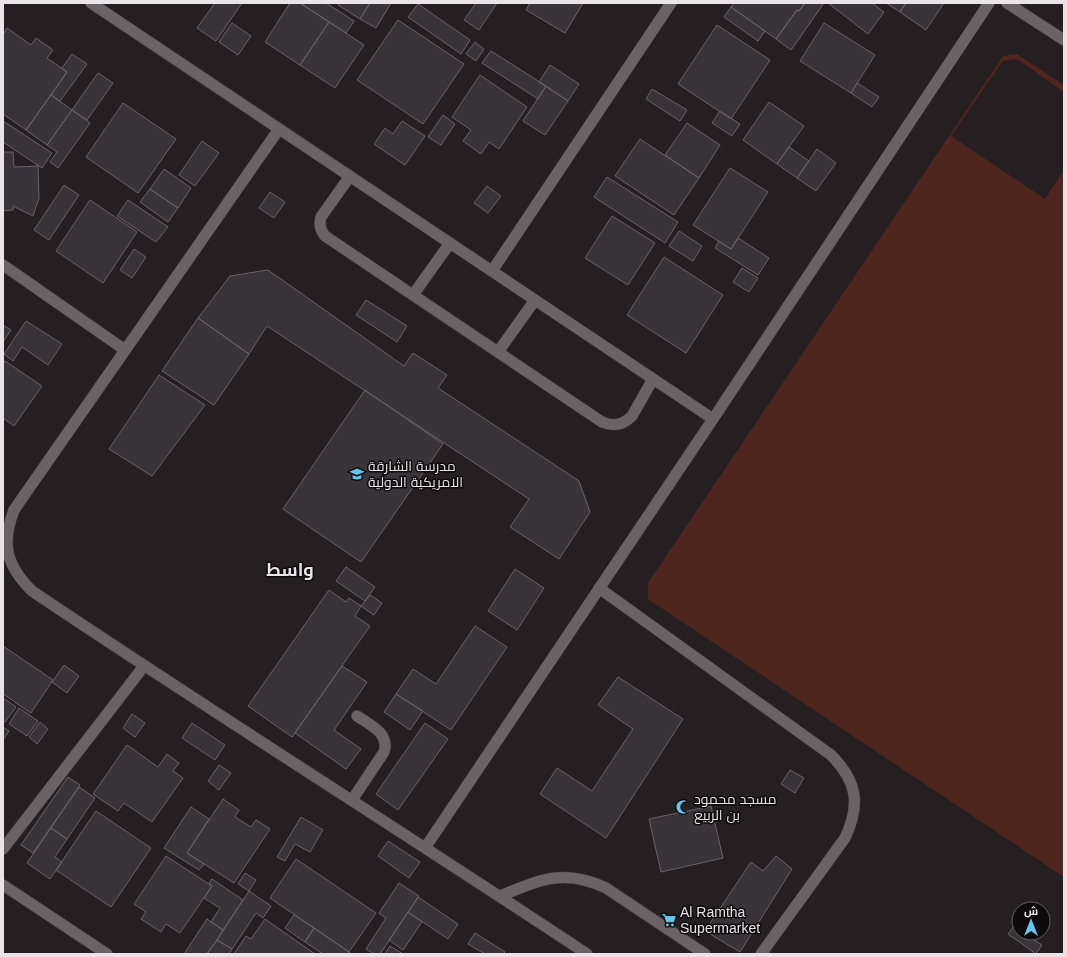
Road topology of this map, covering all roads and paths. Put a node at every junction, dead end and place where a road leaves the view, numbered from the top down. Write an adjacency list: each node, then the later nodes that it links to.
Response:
1 (91, 3): 6 (street)
2 (671, 3): 10 (street)
3 (990, 3): 16 (street)
4 (1007, 3): 5 (street)
5 (1064, 40)
6 (279, 129): 7 (street); 13 (street)
7 (350, 176): 8 (street); 11 (street)
8 (450, 243): 10 (street); 11 (street)
9 (3, 265): 13 (street)
10 (492, 271): 12 (street)
11 (413, 295): 14 (street)
12 (535, 300): 14 (street); 15 (street)
13 (125, 350): 18 (street)
14 (498, 352): 15 (street)
15 (653, 379): 16 (street)
16 (713, 419): 17 (street)
17 (599, 588): 21 (street); 28 (street)
18 (144, 666): 20 (street); 22 (street)
19 (357, 716): 20 (street)
20 (352, 800): 21 (street)
21 (425, 848): 24 (street)
22 (3, 849)
23 (3, 885): 25 (street)
24 (500, 896): 26 (street); 27 (street)
25 (107, 954)
26 (587, 954)
27 (705, 954)
28 (761, 954)

